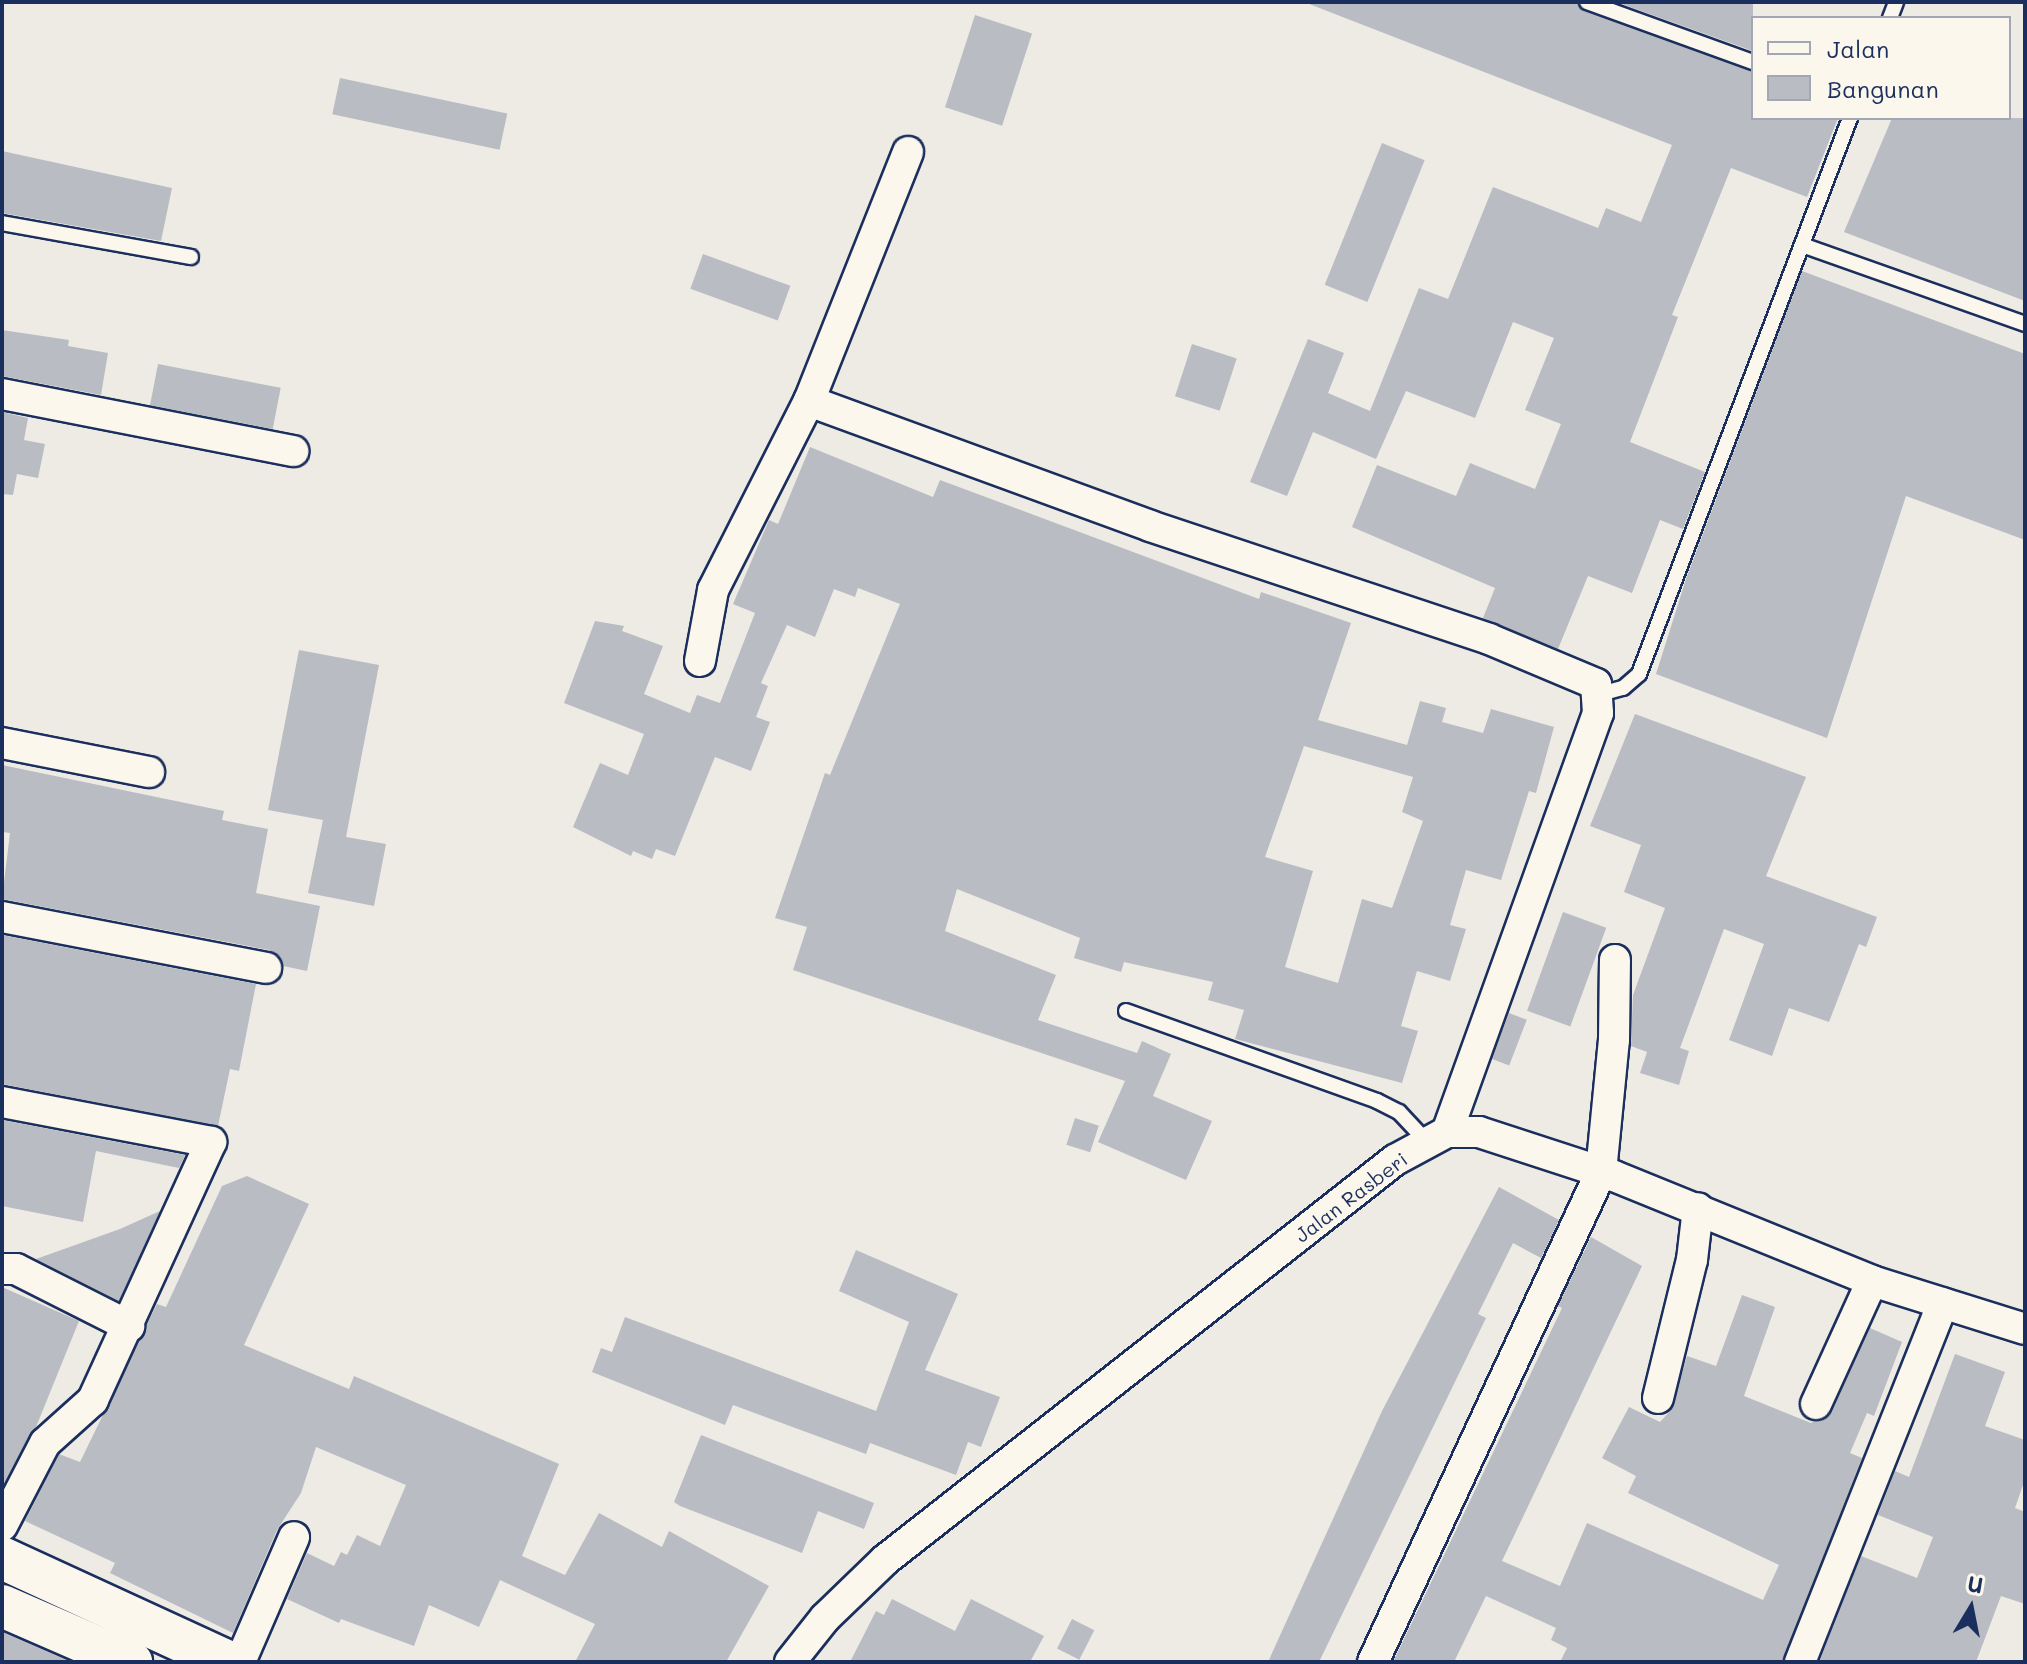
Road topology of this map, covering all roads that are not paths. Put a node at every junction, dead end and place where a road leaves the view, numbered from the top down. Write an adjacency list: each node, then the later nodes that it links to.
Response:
1 (1587, 2): 2 (lane)
2 (1751, 61)
3 (1849, 120): 6 (lane)
4 (908, 152): 10 (street)
5 (2, 223): 7 (lane)
6 (1802, 245): 8 (lane); 13 (lane)
7 (191, 257)
8 (2025, 324)
9 (2, 394): 11 (street)
10 (809, 401): 12 (street); 13 (street)
11 (293, 451)
12 (700, 661)
13 (1600, 694): 21 (street)
14 (2, 743): 15 (street)
15 (149, 772)
16 (2, 917): 18 (street)
17 (1615, 960): 22 (street)
18 (266, 968)
19 (1126, 1011): 21 (lane)
20 (2, 1102): 27 (street)
21 (1437, 1138): 22 (street); 38 (street, Jalan Rasberi)
22 (1601, 1172): 23 (street); 39 (street)
23 (1698, 1208): 25 (street); 29 (street)
24 (2, 1269): 27 (street)
25 (1872, 1281): 26 (street); 30 (street)
26 (1943, 1303): 28 (street); 40 (street)
27 (129, 1326): 31 (street)
28 (2025, 1329)
29 (1658, 1398)
30 (1816, 1404)
31 (2, 1526)
32 (294, 1537): 37 (street)
33 (2, 1558): 36 (main road)
34 (2, 1606): 35 (main road)
35 (131, 1662)
36 (228, 1662)
37 (240, 1662)
38 (790, 1662)
39 (1373, 1662)
40 (1800, 1662)

